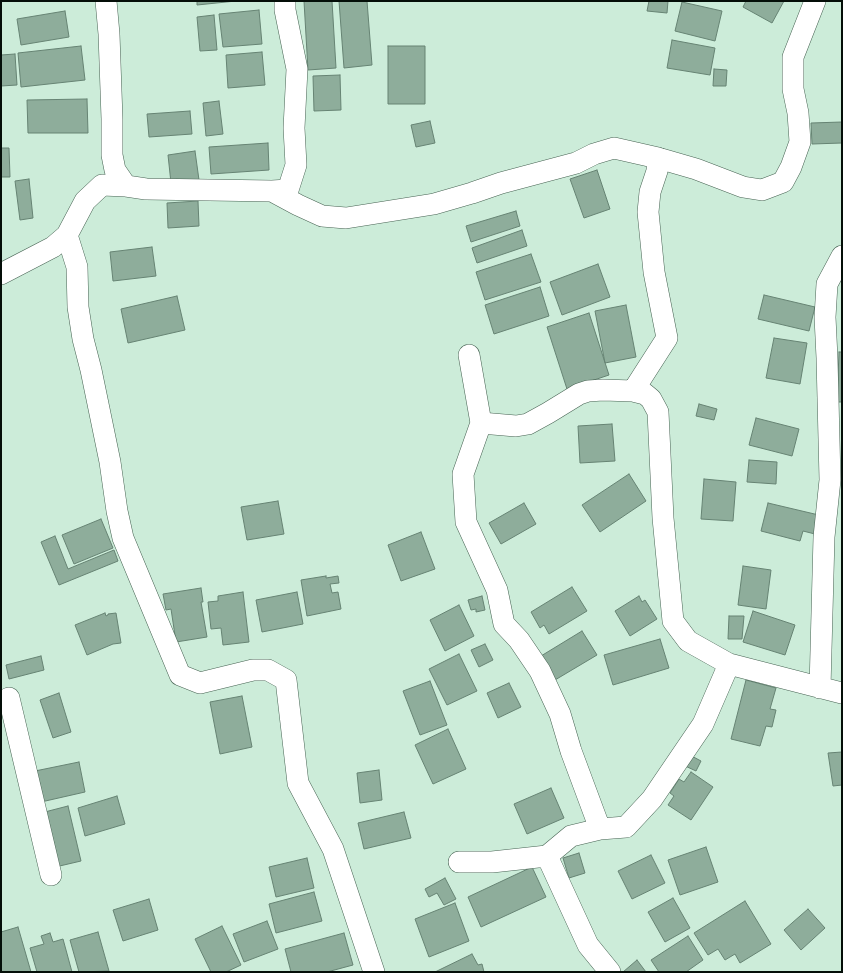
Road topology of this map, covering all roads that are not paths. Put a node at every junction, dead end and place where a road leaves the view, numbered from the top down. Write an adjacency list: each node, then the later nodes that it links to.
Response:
1 (106, 1): 5 (street)
2 (285, 1): 6 (street)
3 (815, 1): 4 (street)
4 (658, 158): 6 (street); 11 (street)
5 (114, 181): 6 (street); 7 (street)
6 (272, 191)
7 (66, 236): 9 (street); 21 (street)
8 (842, 256): 14 (street)
9 (1, 274)
10 (469, 356): 12 (street)
11 (633, 391): 12 (street); 13 (street)
12 (481, 423): 17 (street)
13 (729, 664): 14 (street); 17 (street)
14 (820, 688): 15 (street)
15 (842, 693)
16 (1, 702): 20 (street)
17 (600, 829): 18 (street)
18 (547, 856): 19 (street); 22 (street)
19 (459, 862)
20 (51, 875)
21 (374, 972)
22 (610, 972)

